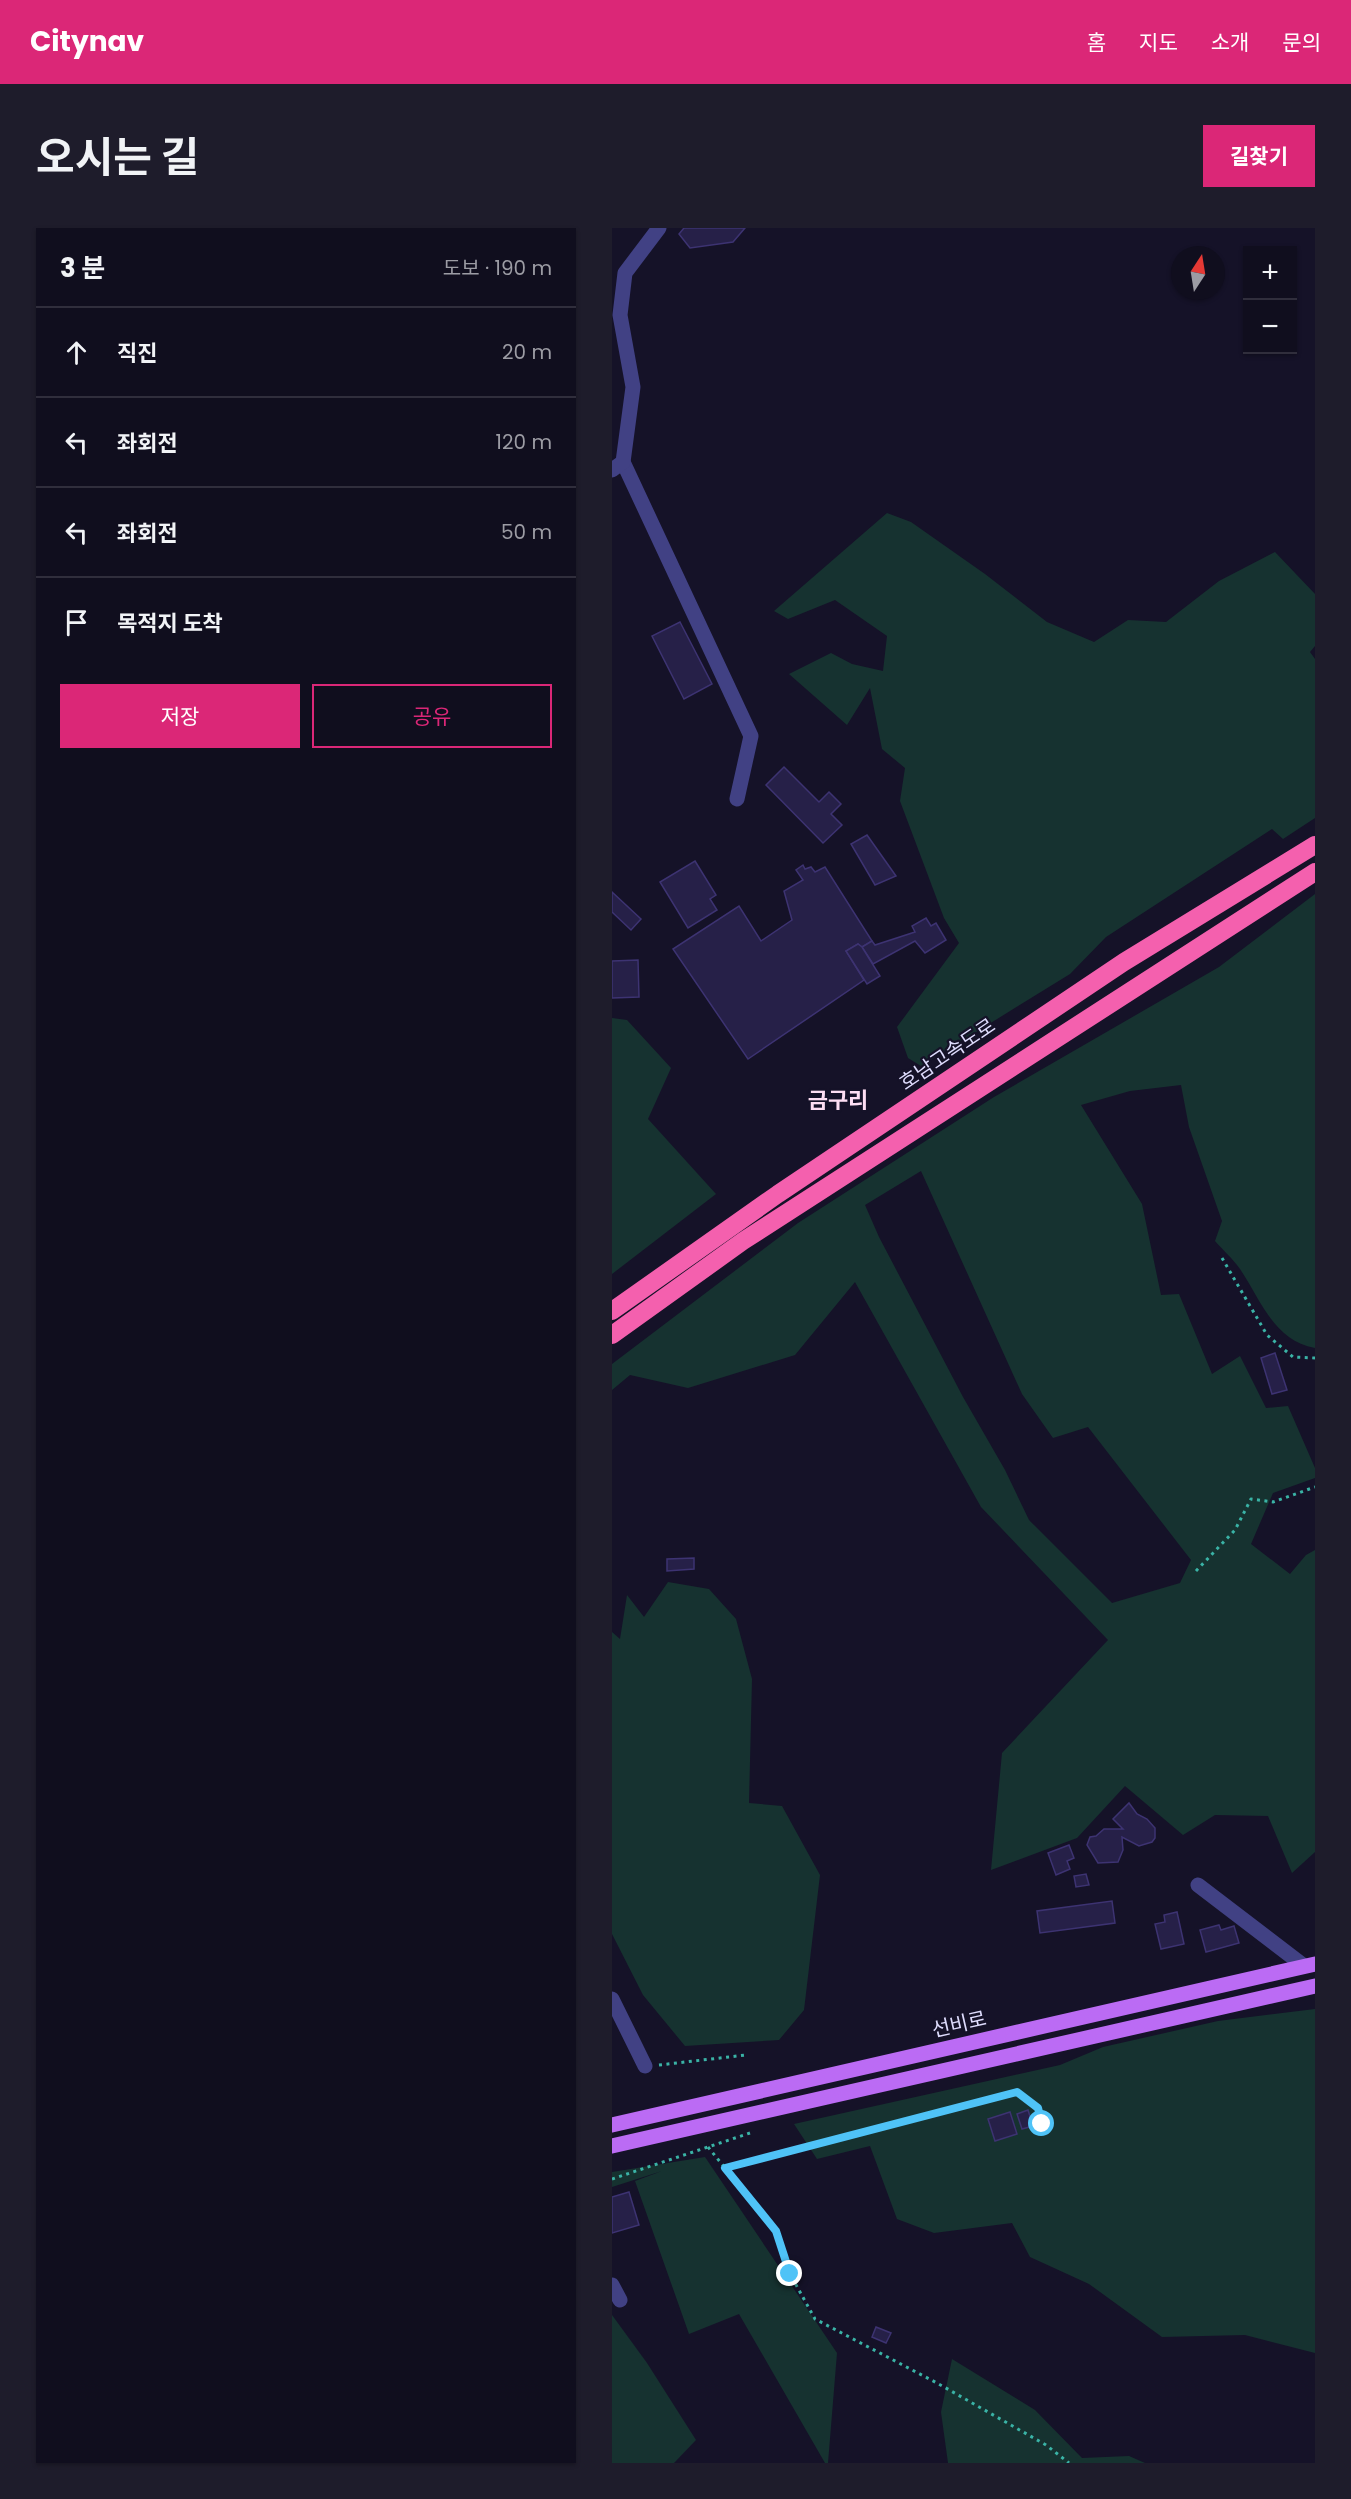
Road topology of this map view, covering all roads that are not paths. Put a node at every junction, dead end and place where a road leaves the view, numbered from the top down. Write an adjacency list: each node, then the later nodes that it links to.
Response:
1 (659, 228): 2 (street)
2 (618, 466): 3 (street)
3 (737, 799)
4 (1315, 845): 6 (highway, 호남고속도로)
5 (1315, 872): 7 (highway)
6 (612, 1311)
7 (612, 1335)
8 (1198, 1885): 9 (street)
9 (1309, 1965): 13 (main road, 선비로)
10 (1315, 1986): 14 (main road)
11 (612, 1999): 12 (street)
12 (645, 2066)
13 (612, 2125)
14 (612, 2146)
15 (612, 2285): 16 (street)
16 (620, 2300)

